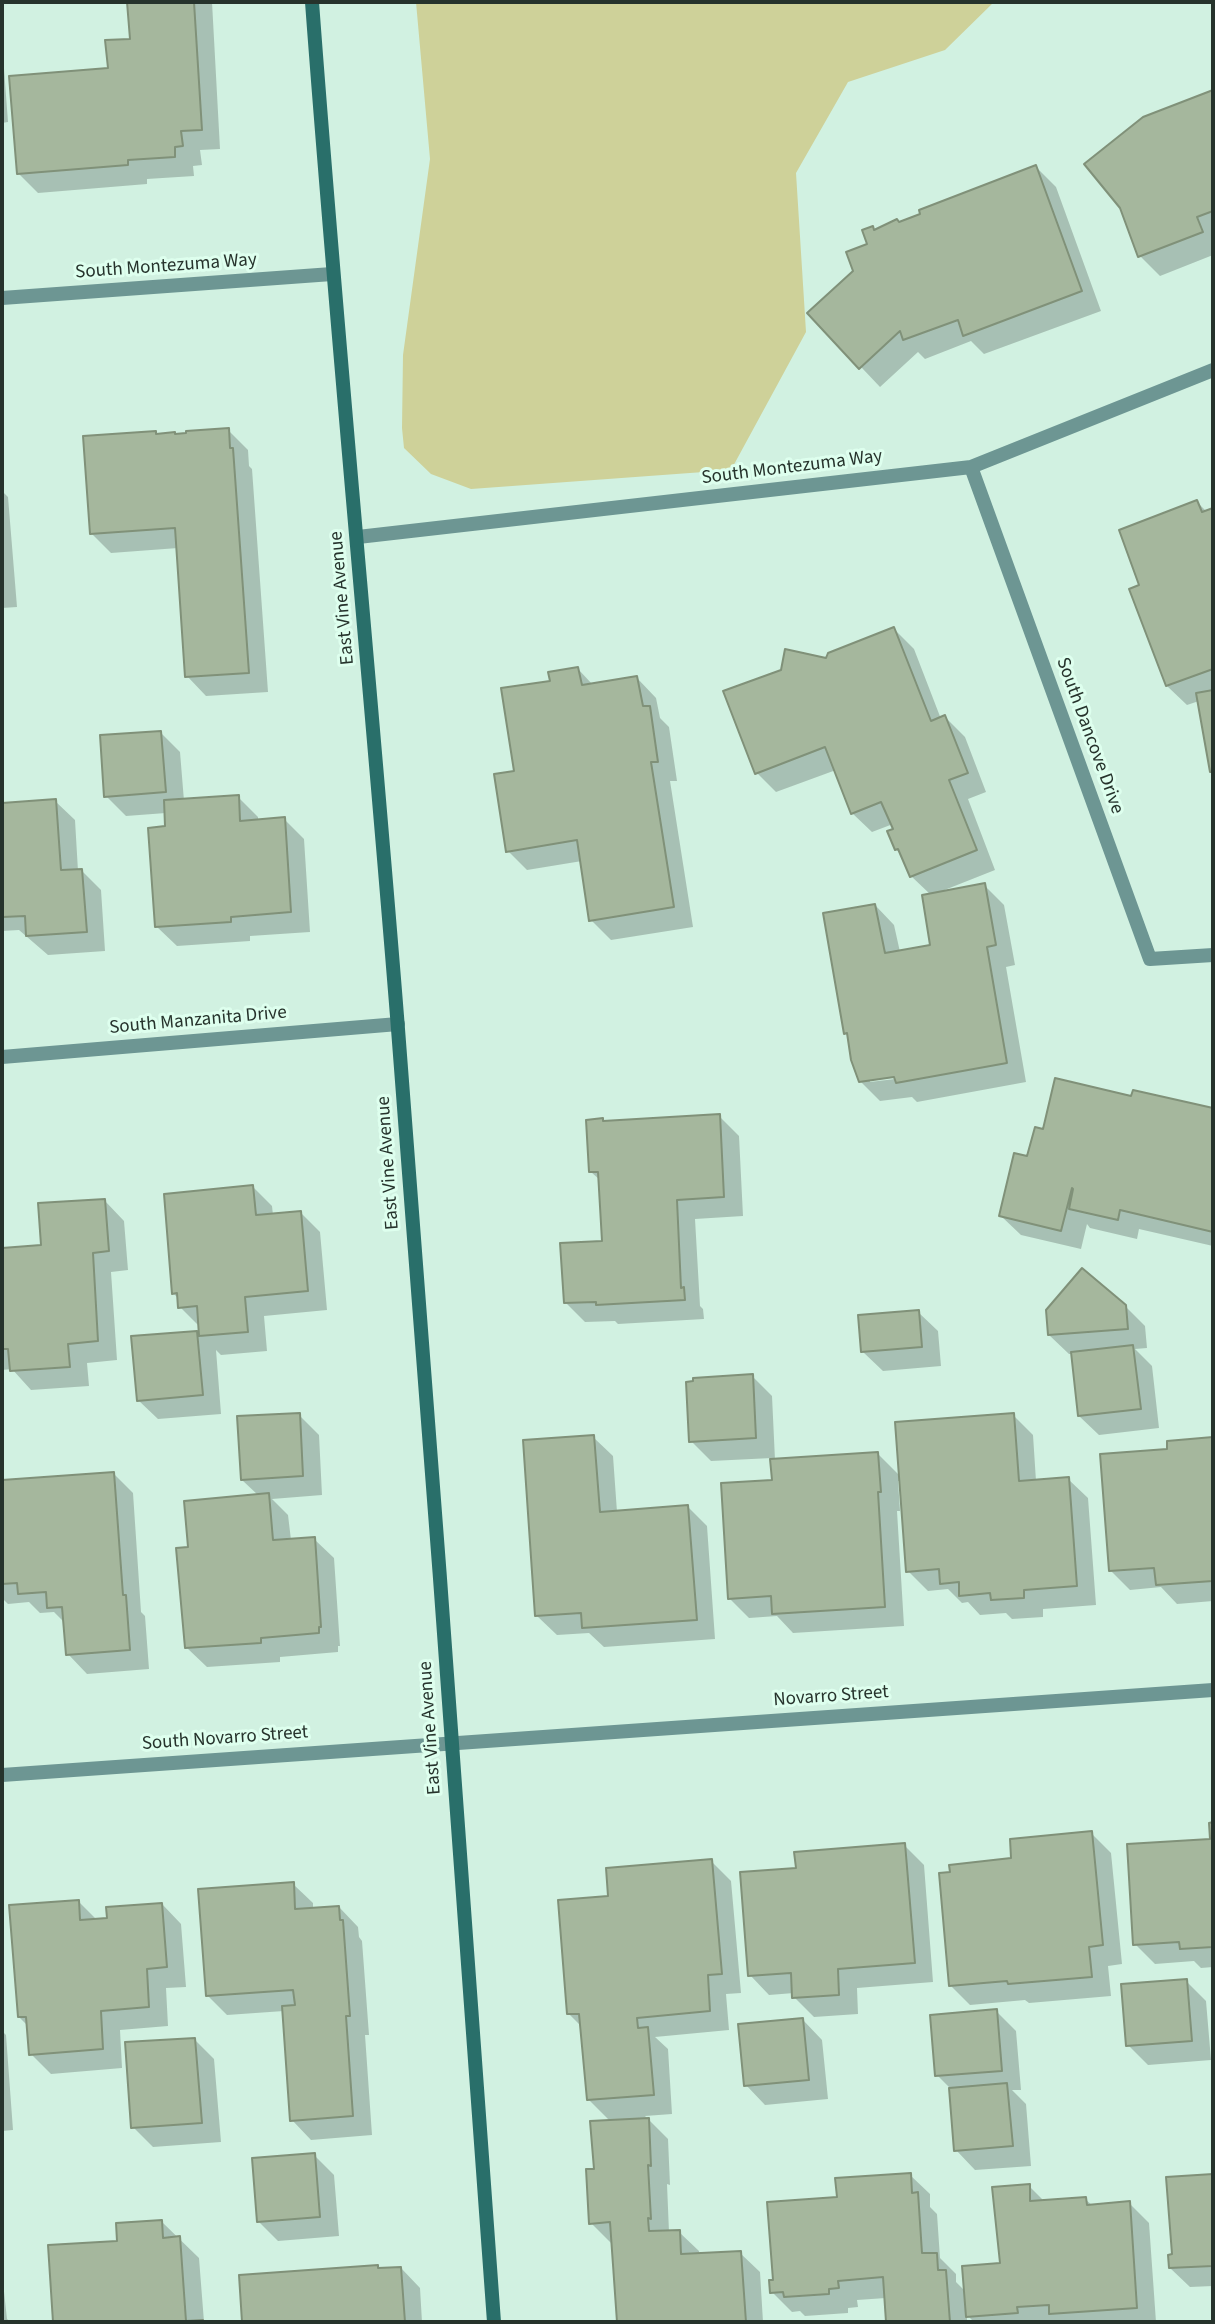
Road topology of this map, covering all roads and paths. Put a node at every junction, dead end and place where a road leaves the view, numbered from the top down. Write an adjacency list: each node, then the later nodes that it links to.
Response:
1 (312, 2): 2 (street, East Vine Avenue)
2 (332, 274): 3 (street, South Montezuma Way); 6 (street, East Vine Avenue)
3 (2, 298)
4 (1213, 370): 5 (street, South Montezuma Way)
5 (971, 467): 6 (street, South Montezuma Way); 7 (street, South Dancove Drive)
6 (358, 537): 8 (street, East Vine Avenue)
7 (1213, 955)
8 (398, 1024): 9 (street, South Manzanita Drive); 11 (street, East Vine Avenue)
9 (2, 1057)
10 (1213, 1690): 11 (street, Novarro Street)
11 (451, 1742): 12 (street, South Novarro Street); 13 (street, East Vine Avenue)
12 (2, 1775)
13 (494, 2322)

